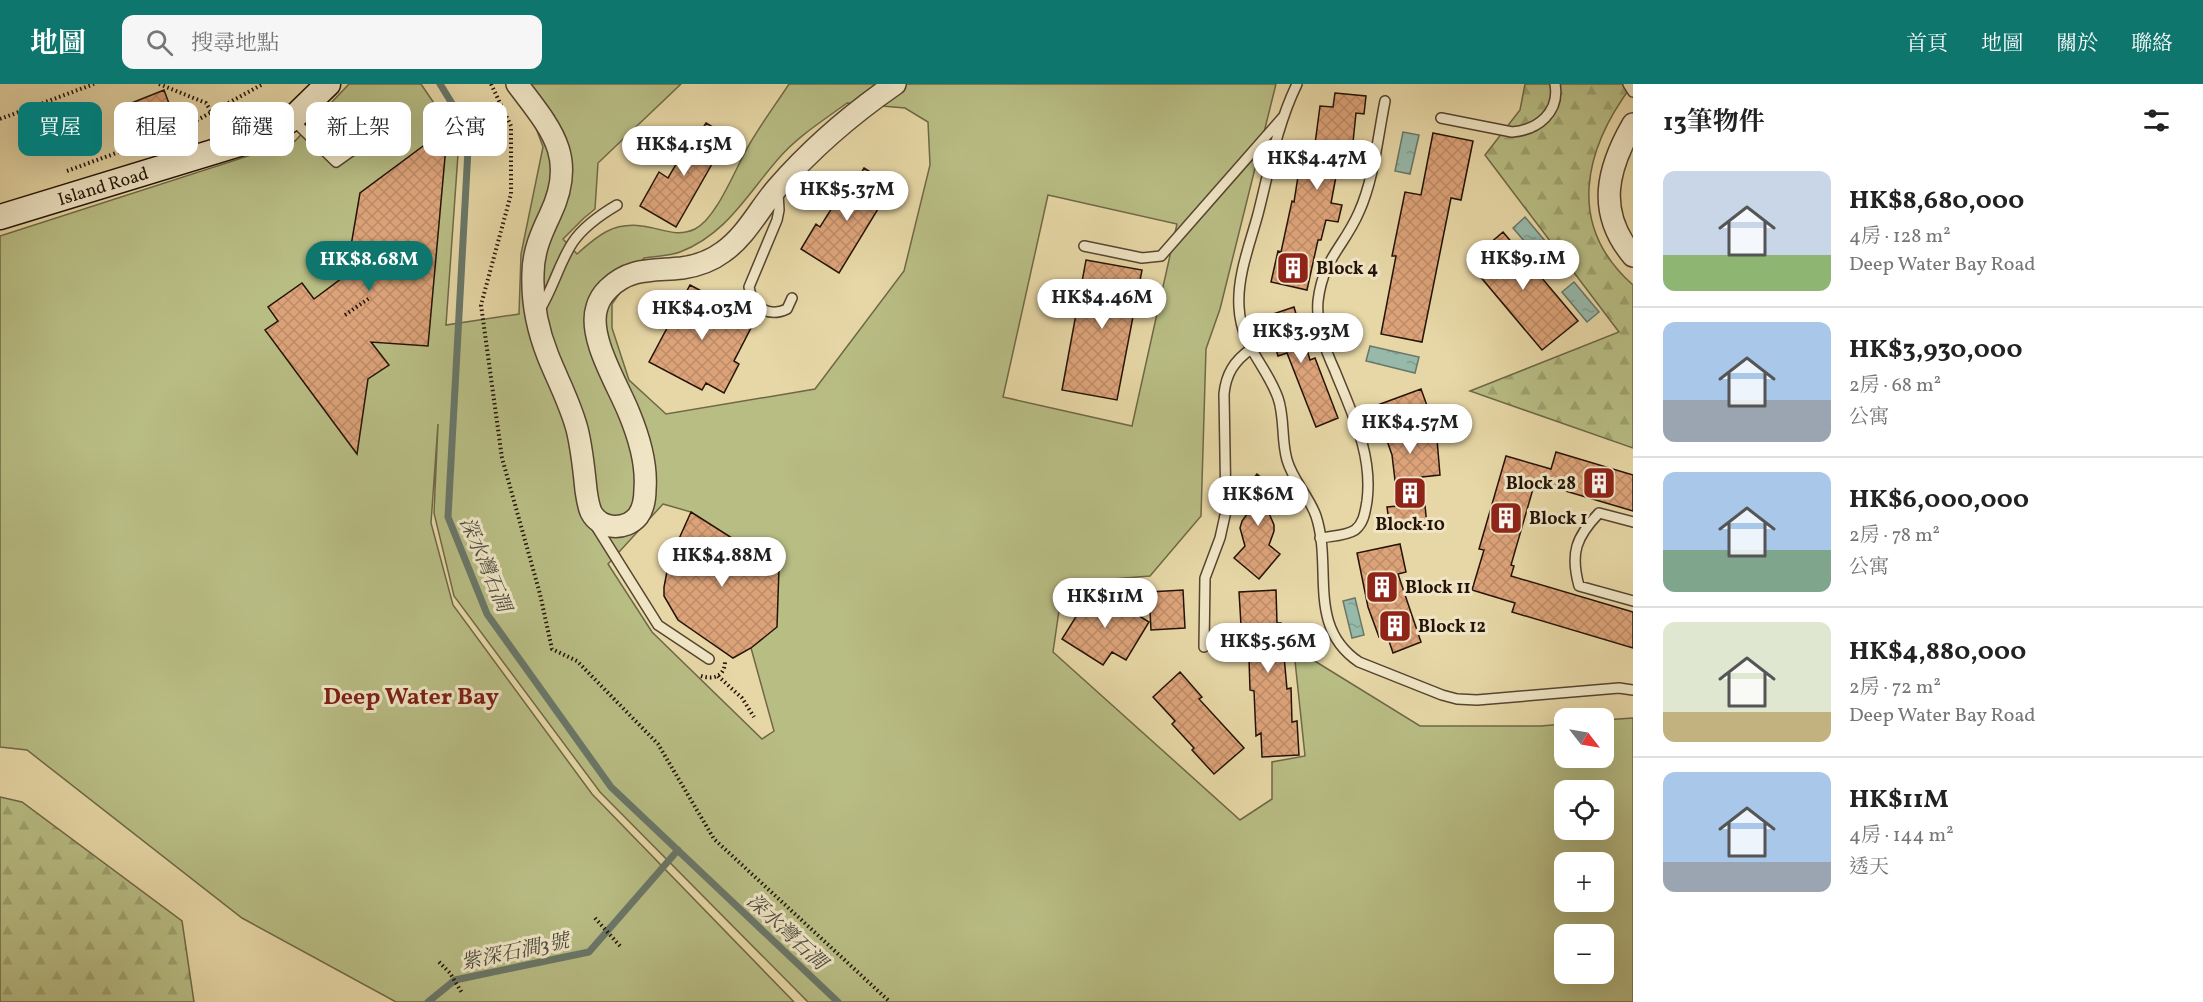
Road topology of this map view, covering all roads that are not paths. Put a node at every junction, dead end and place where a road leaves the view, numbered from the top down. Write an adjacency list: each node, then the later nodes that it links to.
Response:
1 (328, 84): 10 (main road, Island Road)
2 (517, 84): 24 (street)
3 (895, 84): 18 (street)
4 (1297, 84): 9 (lane)
5 (1555, 84): 11 (lane)
6 (1628, 84): 7 (lane)
7 (1633, 92)
8 (1385, 101): 28 (lane)
9 (1284, 116): 21 (lane); 25 (lane)
10 (294, 117)
11 (1441, 118)
12 (294, 121): 14 (lane)
13 (1633, 124): 22 (street)
14 (306, 133)
15 (210, 153): 20 (main road, Island Road)
16 (330, 156): 17 (lane)
17 (344, 156)
18 (778, 188): 23 (lane); 26 (street)
19 (616, 205): 24 (lane)
20 (0, 217)
21 (1084, 246)
22 (1633, 256)
23 (792, 298)
24 (537, 315): 26 (street)
25 (1251, 349): 28 (lane); 30 (lane)
26 (595, 518): 31 (lane)
27 (1633, 522): 29 (lane)
28 (1320, 538): 32 (lane)
29 (1633, 601)
30 (1204, 647)
31 (709, 659)
32 (1633, 690)

